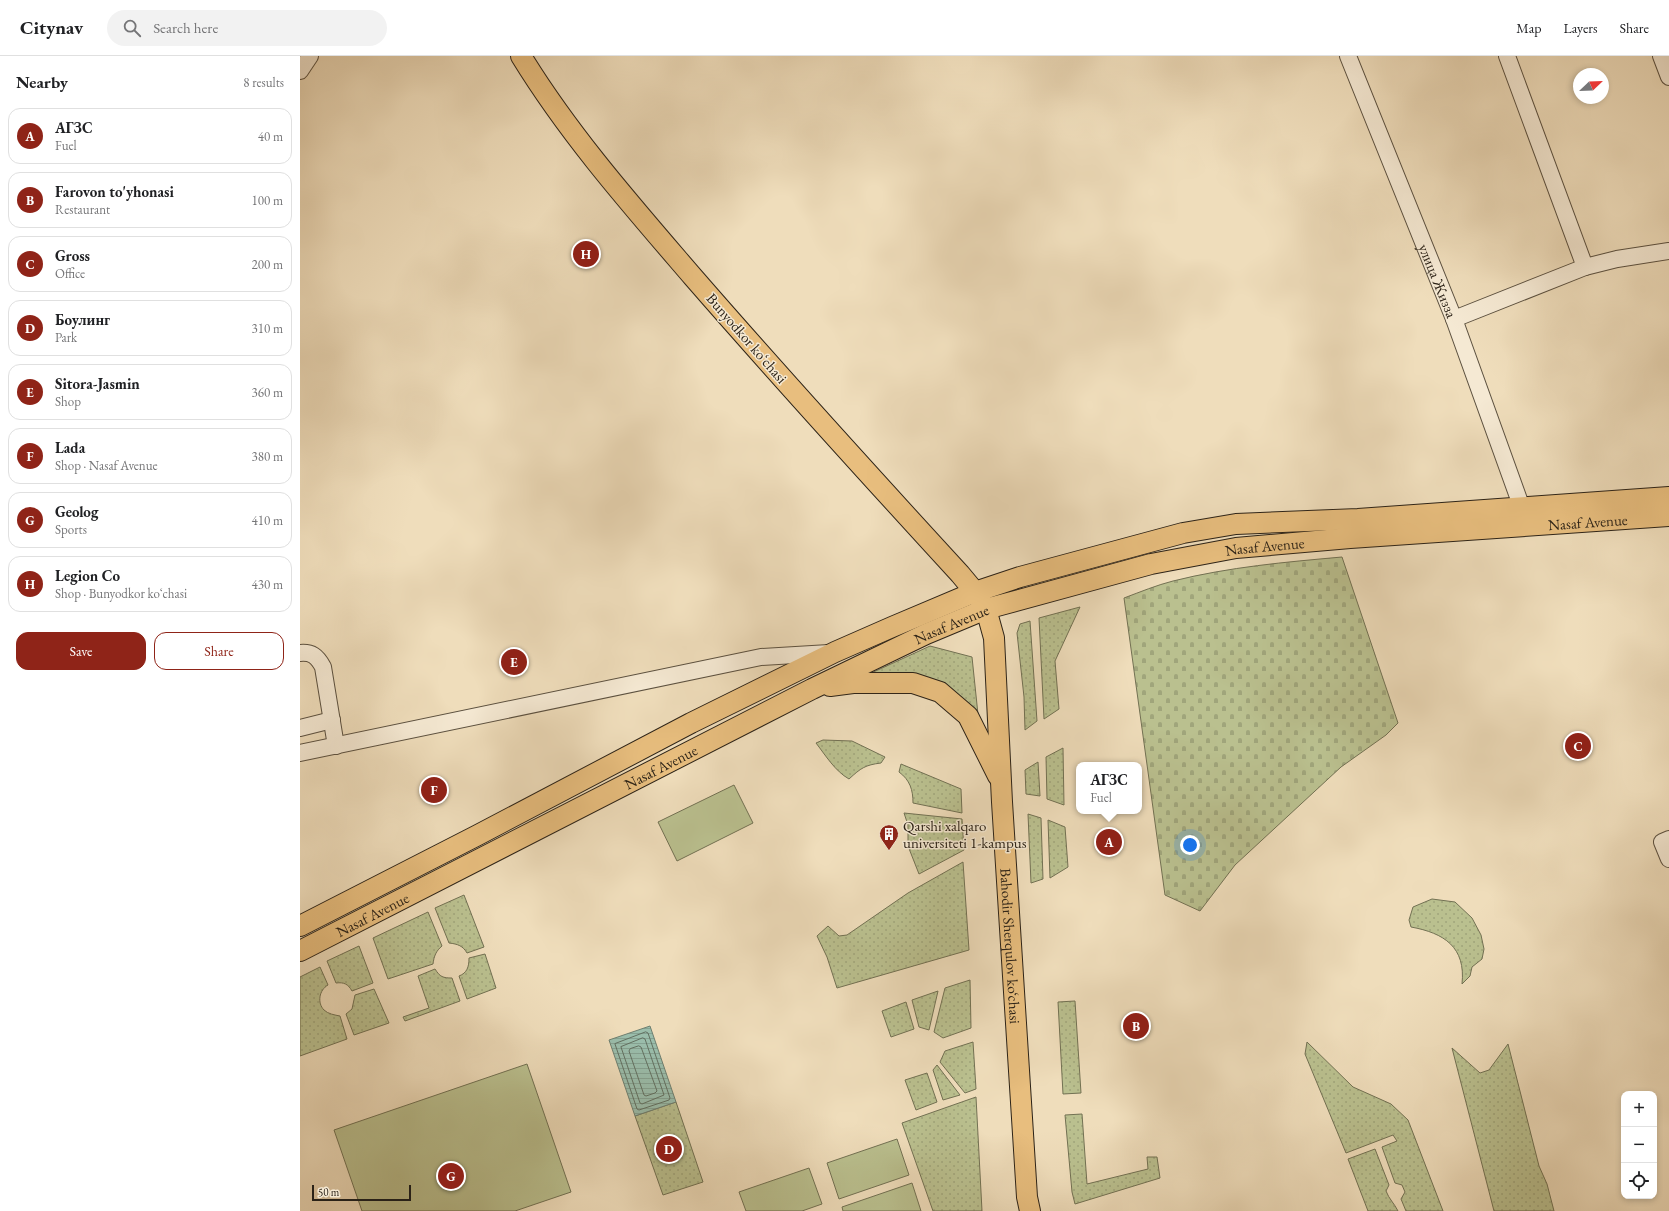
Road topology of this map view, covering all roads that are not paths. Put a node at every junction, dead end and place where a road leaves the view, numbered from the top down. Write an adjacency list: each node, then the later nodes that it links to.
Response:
1 (310, 56): 6 (street)
2 (521, 56): 14 (main road, Bunyodkor koʻchasi)
3 (1348, 56): 10 (street, улица Жизза)
4 (1507, 56): 9 (street)
5 (1661, 56): 7 (street)
6 (300, 71)
7 (1669, 77)
8 (1669, 251): 9 (street)
9 (1585, 267): 10 (street)
10 (1454, 319): 12 (street, улица Жизза)
11 (1669, 497): 12 (main road, Nasaf Avenue)
12 (1522, 508): 14 (main road, Nasaf Avenue)
13 (1669, 516): 15 (main road, Nasaf Avenue)
14 (975, 592): 15 (main road, Bunyodkor koʻchasi); 16 (main road, Nasaf Avenue)
15 (986, 609): 18 (main road, Nasaf Avenue); 23 (main road, Bahodir Sherqulov ko‘chasi)
16 (835, 652): 21 (street); 26 (main road, Nasaf Avenue)
17 (300, 653): 19 (street)
18 (812, 689): 23 (main road); 27 (main road, Nasaf Avenue)
19 (332, 720): 20 (street); 21 (street)
20 (300, 728)
21 (336, 746): 22 (street)
22 (300, 753)
23 (1002, 782): 28 (main road, Bahodir Sherqulov ko‘chasi)
24 (1669, 839): 25 (street)
25 (1669, 860)
26 (300, 926)
27 (300, 951)
28 (1030, 1211)

